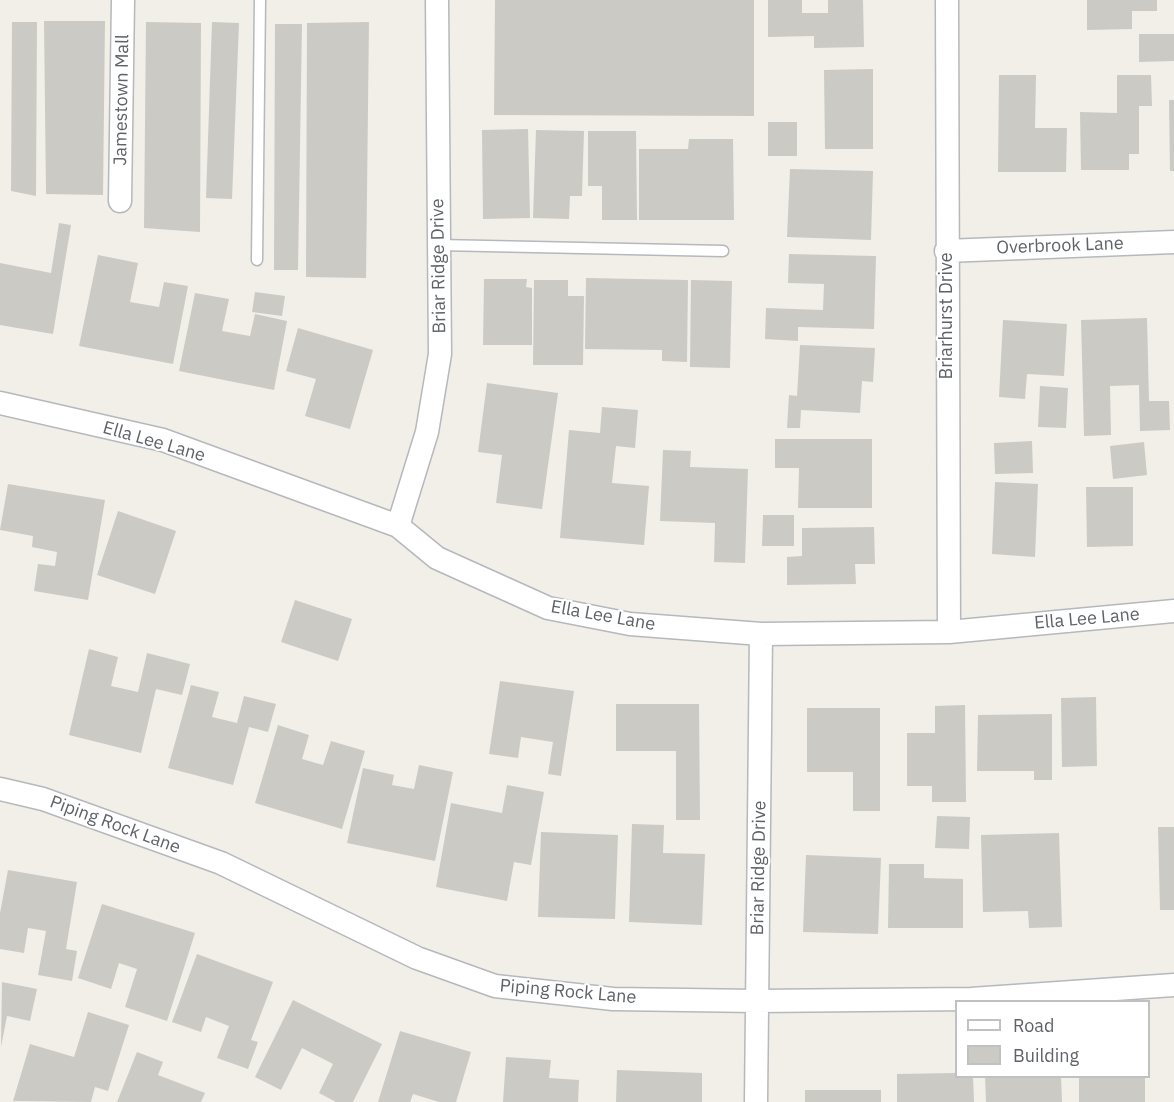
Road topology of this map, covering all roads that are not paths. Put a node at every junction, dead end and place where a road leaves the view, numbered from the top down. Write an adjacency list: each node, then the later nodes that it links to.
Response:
1 (123, 0): 5 (street, Jamestown Mall)
2 (260, 0): 10 (lane)
3 (437, 0): 7 (street, Briar Ridge Drive)
4 (947, 0): 9 (street, Briarhurst Drive)
5 (120, 201)
6 (1174, 242): 9 (street, Overbrook Lane)
7 (439, 245): 8 (lane); 12 (street, Briar Ridge Drive)
8 (723, 251)
9 (946, 251): 14 (street, Briarhurst Drive)
10 (257, 260)
11 (0, 403): 12 (street, Ella Lee Lane)
12 (398, 526): 15 (street, Ella Lee Lane)
13 (1174, 611): 14 (street, Ella Lee Lane)
14 (949, 632): 15 (street, Ella Lee Lane)
15 (761, 634): 18 (street, Briar Ridge Drive)
16 (0, 789): 18 (street, Piping Rock Lane)
17 (1174, 985): 18 (street, Piping Rock Lane)
18 (758, 1001): 19 (street, Briar Ridge Drive)
19 (756, 1102)

